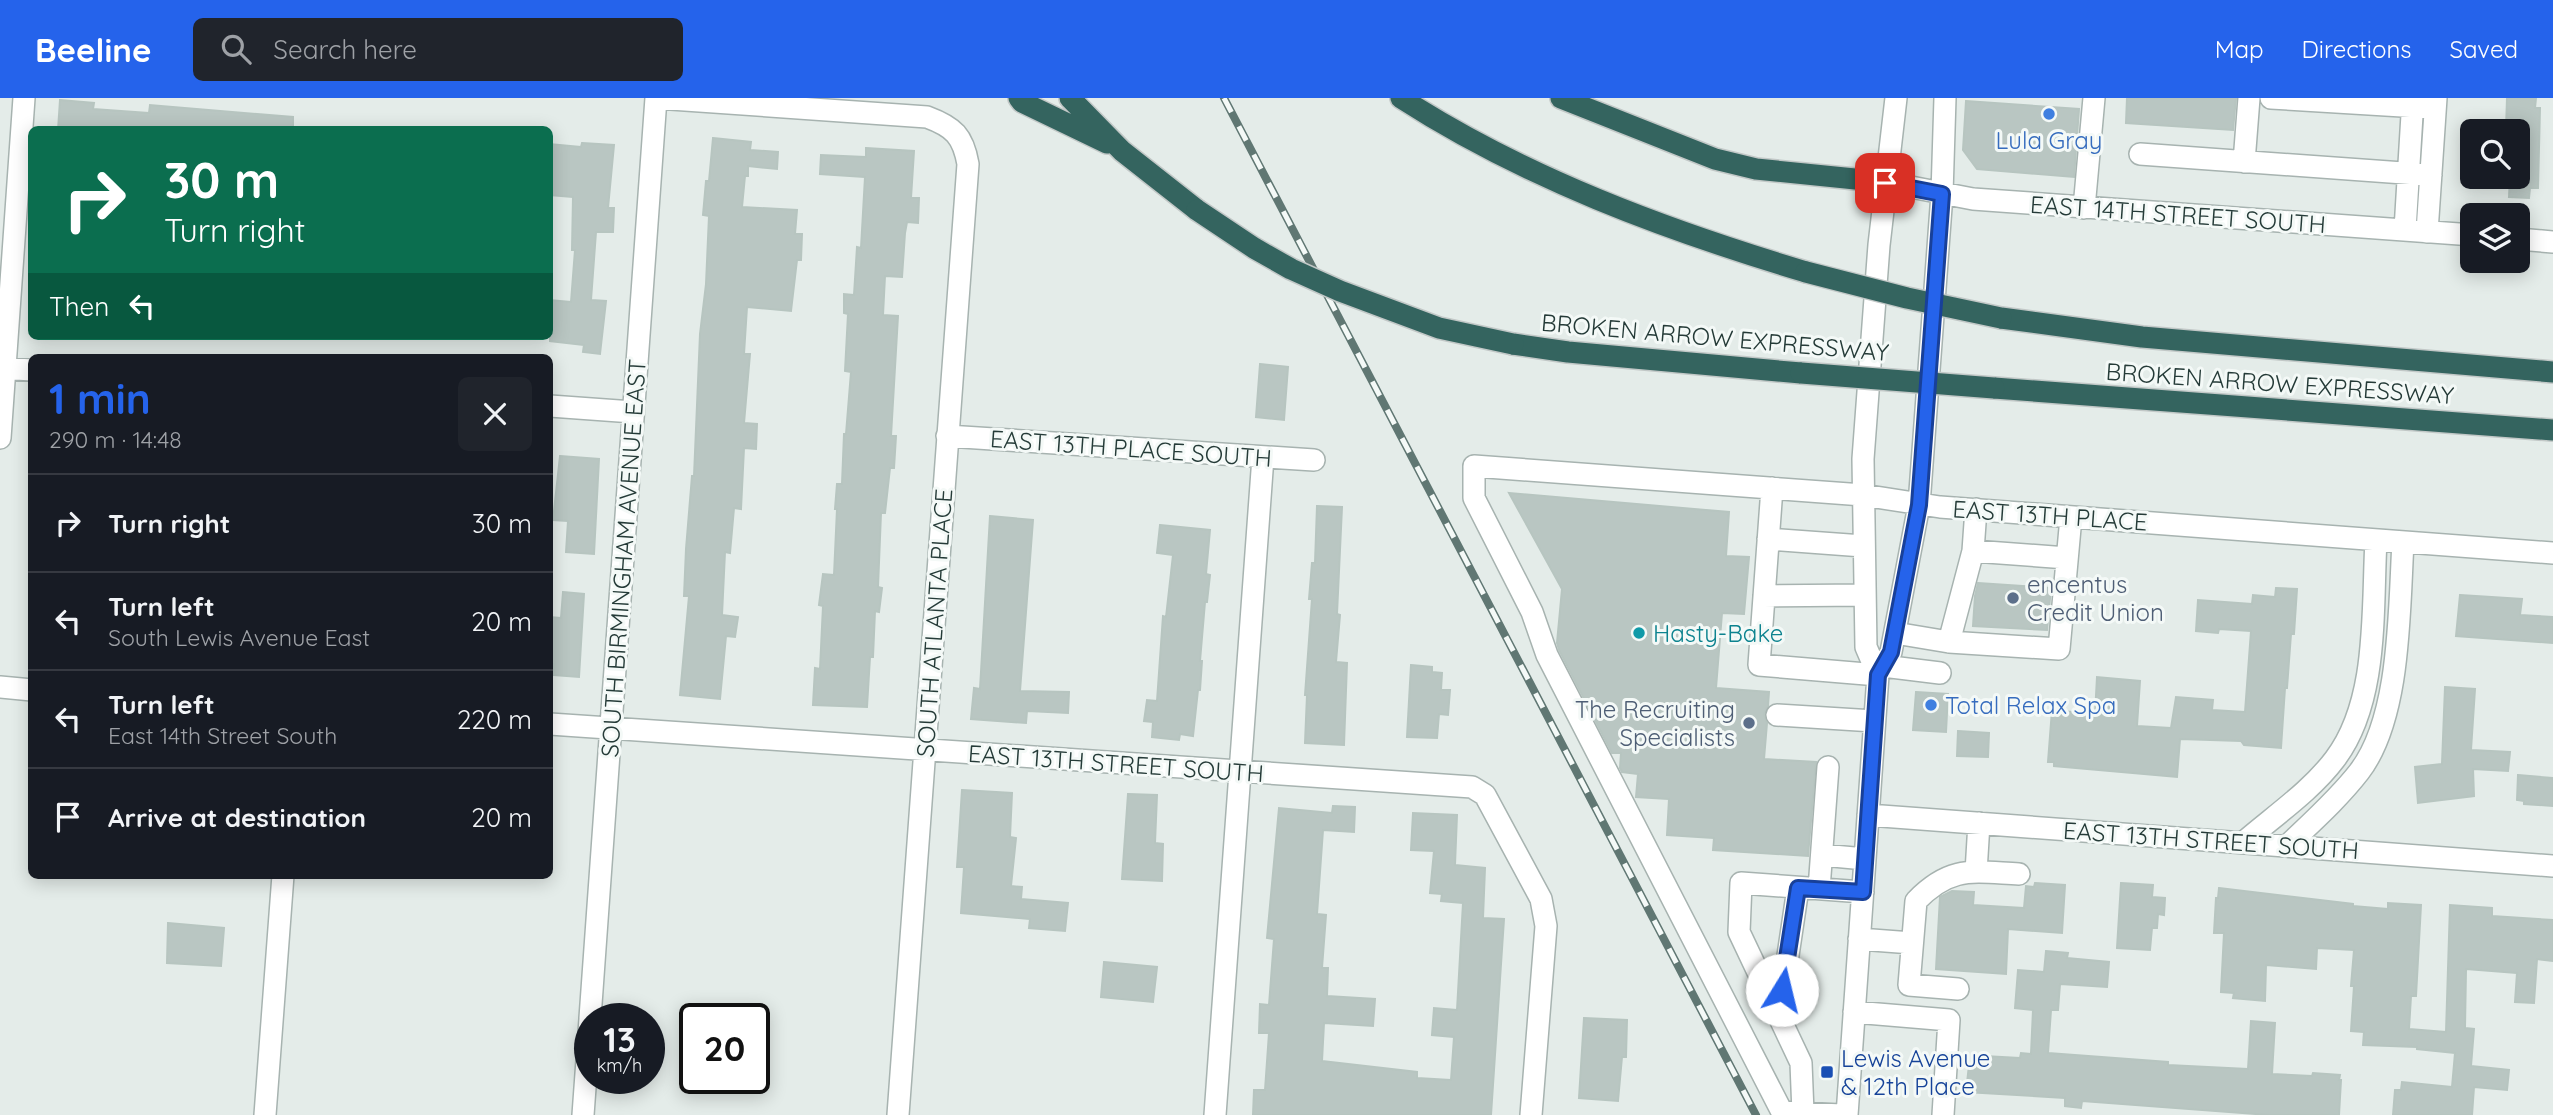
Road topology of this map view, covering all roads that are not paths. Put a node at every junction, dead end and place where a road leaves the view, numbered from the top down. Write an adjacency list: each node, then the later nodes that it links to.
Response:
1 (24, 98): 27 (street)
2 (656, 98): 31 (street, SOUTH BIRMINGHAM AVENUE EAST); 33 (street, SOUTH ATLANTA PLACE)
3 (1019, 98): 14 (highway)
4 (1070, 98): 14 (highway, BROKEN ARROW EXPRESSWAY)
5 (1401, 98): 29 (highway, BROKEN ARROW EXPRESSWAY, bridge)
6 (1560, 98): 19 (highway)
7 (1896, 98): 19 (street)
8 (1945, 98): 20 (street)
9 (2094, 98): 21 (street)
10 (2249, 98): 16 (street)
11 (2272, 98): 12 (street)
12 (2412, 102): 13 (street); 17 (street)
13 (2436, 103): 18 (street)
14 (1122, 151): 32 (highway, BROKEN ARROW EXPRESSWAY, bridge)
15 (2140, 154): 16 (street)
16 (2244, 162): 17 (street)
17 (2408, 173): 18 (street); 22 (street)
18 (2431, 175): 23 (street)
19 (1885, 183): 20 (street, EAST 14TH STREET SOUTH); 38 (street)
20 (1942, 194): 21 (street, EAST 14TH STREET SOUTH); 39 (street)
21 (2084, 208): 22 (street, EAST 14TH STREET SOUTH)
22 (2405, 230): 23 (street, EAST 14TH STREET SOUTH)
23 (2427, 232): 24 (street, EAST 14TH STREET SOUTH)
24 (2460, 234)
25 (2530, 240): 26 (street)
26 (2553, 242)
27 (2, 368): 28 (street); 34 (street)
28 (28, 370)
29 (2553, 372)
30 (553, 406): 31 (street)
31 (633, 412): 60 (street, SOUTH BIRMINGHAM AVENUE EAST)
32 (2553, 430)
33 (947, 436): 35 (street, EAST 13TH PLACE SOUTH); 61 (street, SOUTH ATLANTA PLACE)
34 (0, 438)
35 (1263, 457): 36 (street, EAST 13TH PLACE SOUTH); 63 (street)
36 (1314, 460)
37 (1772, 488): 38 (street, EAST 13TH PLACE); 42 (street); 83 (street, EAST 13TH PLACE)
38 (1863, 495): 39 (street, EAST 13TH PLACE); 45 (street)
39 (1919, 505): 40 (street, EAST 13TH PLACE); 51 (street)
40 (1976, 509): 41 (street, EAST 13TH PLACE); 46 (street)
41 (2071, 516): 43 (street, EAST 13TH PLACE); 48 (street)
42 (1768, 539): 45 (street); 50 (street)
43 (2376, 540): 44 (street); 66 (street)
44 (2403, 542): 47 (street); 67 (street)
45 (1863, 546): 49 (street)
46 (1973, 551): 48 (street); 52 (street)
47 (2553, 553)
48 (2067, 558): 52 (street)
49 (1864, 595): 50 (street); 53 (street)
50 (1764, 596): 53 (street)
51 (1895, 633): 52 (street); 53 (street)
52 (1949, 642)
53 (1880, 671): 54 (street); 58 (street)
54 (1940, 673)
55 (0, 688): 56 (street)
56 (28, 690)
57 (1777, 715): 58 (street)
58 (1874, 721): 64 (street)
59 (553, 724): 60 (street, EAST 13TH STREET SOUTH)
60 (610, 728): 61 (street, EAST 13TH STREET SOUTH); 79 (street, SOUTH BIRMINGHAM AVENUE EAST)
61 (925, 750): 63 (street, EAST 13TH STREET SOUTH); 86 (street, SOUTH ATLANTA PLACE)
62 (1828, 768): 68 (street)
63 (1240, 772): 87 (street); 88 (street, EAST 13TH STREET SOUTH)
64 (1868, 815): 65 (street, EAST 13TH STREET SOUTH); 69 (street)
65 (1979, 823): 66 (street, EAST 13TH STREET SOUTH); 71 (street)
66 (2244, 842): 67 (street, EAST 13TH STREET SOUTH)
67 (2288, 845): 70 (street, EAST 13TH STREET SOUTH)
68 (1822, 855): 69 (street); 74 (street)
69 (1865, 859): 75 (street)
70 (2553, 866)
71 (1976, 872): 72 (street); 77 (street)
72 (2019, 874)
73 (283, 879): 84 (street)
74 (1809, 888): 75 (street); 81 (street); 81 (street)
75 (1863, 892): 76 (street)
76 (1859, 939): 77 (street); 80 (street)
77 (1912, 943): 78 (street)
78 (1958, 989)
79 (591, 1003)
80 (1854, 1012): 90 (street); 91 (street)
81 (1779, 1016): 83 (street)
82 (585, 1094): 85 (street, SOUTH BIRMINGHAM AVENUE EAST)
83 (1803, 1113): 89 (street)
84 (265, 1115)
85 (583, 1115)
86 (898, 1115)
87 (1215, 1115)
88 (1531, 1115)
89 (1841, 1115)
90 (1847, 1115)
91 (1943, 1115)

